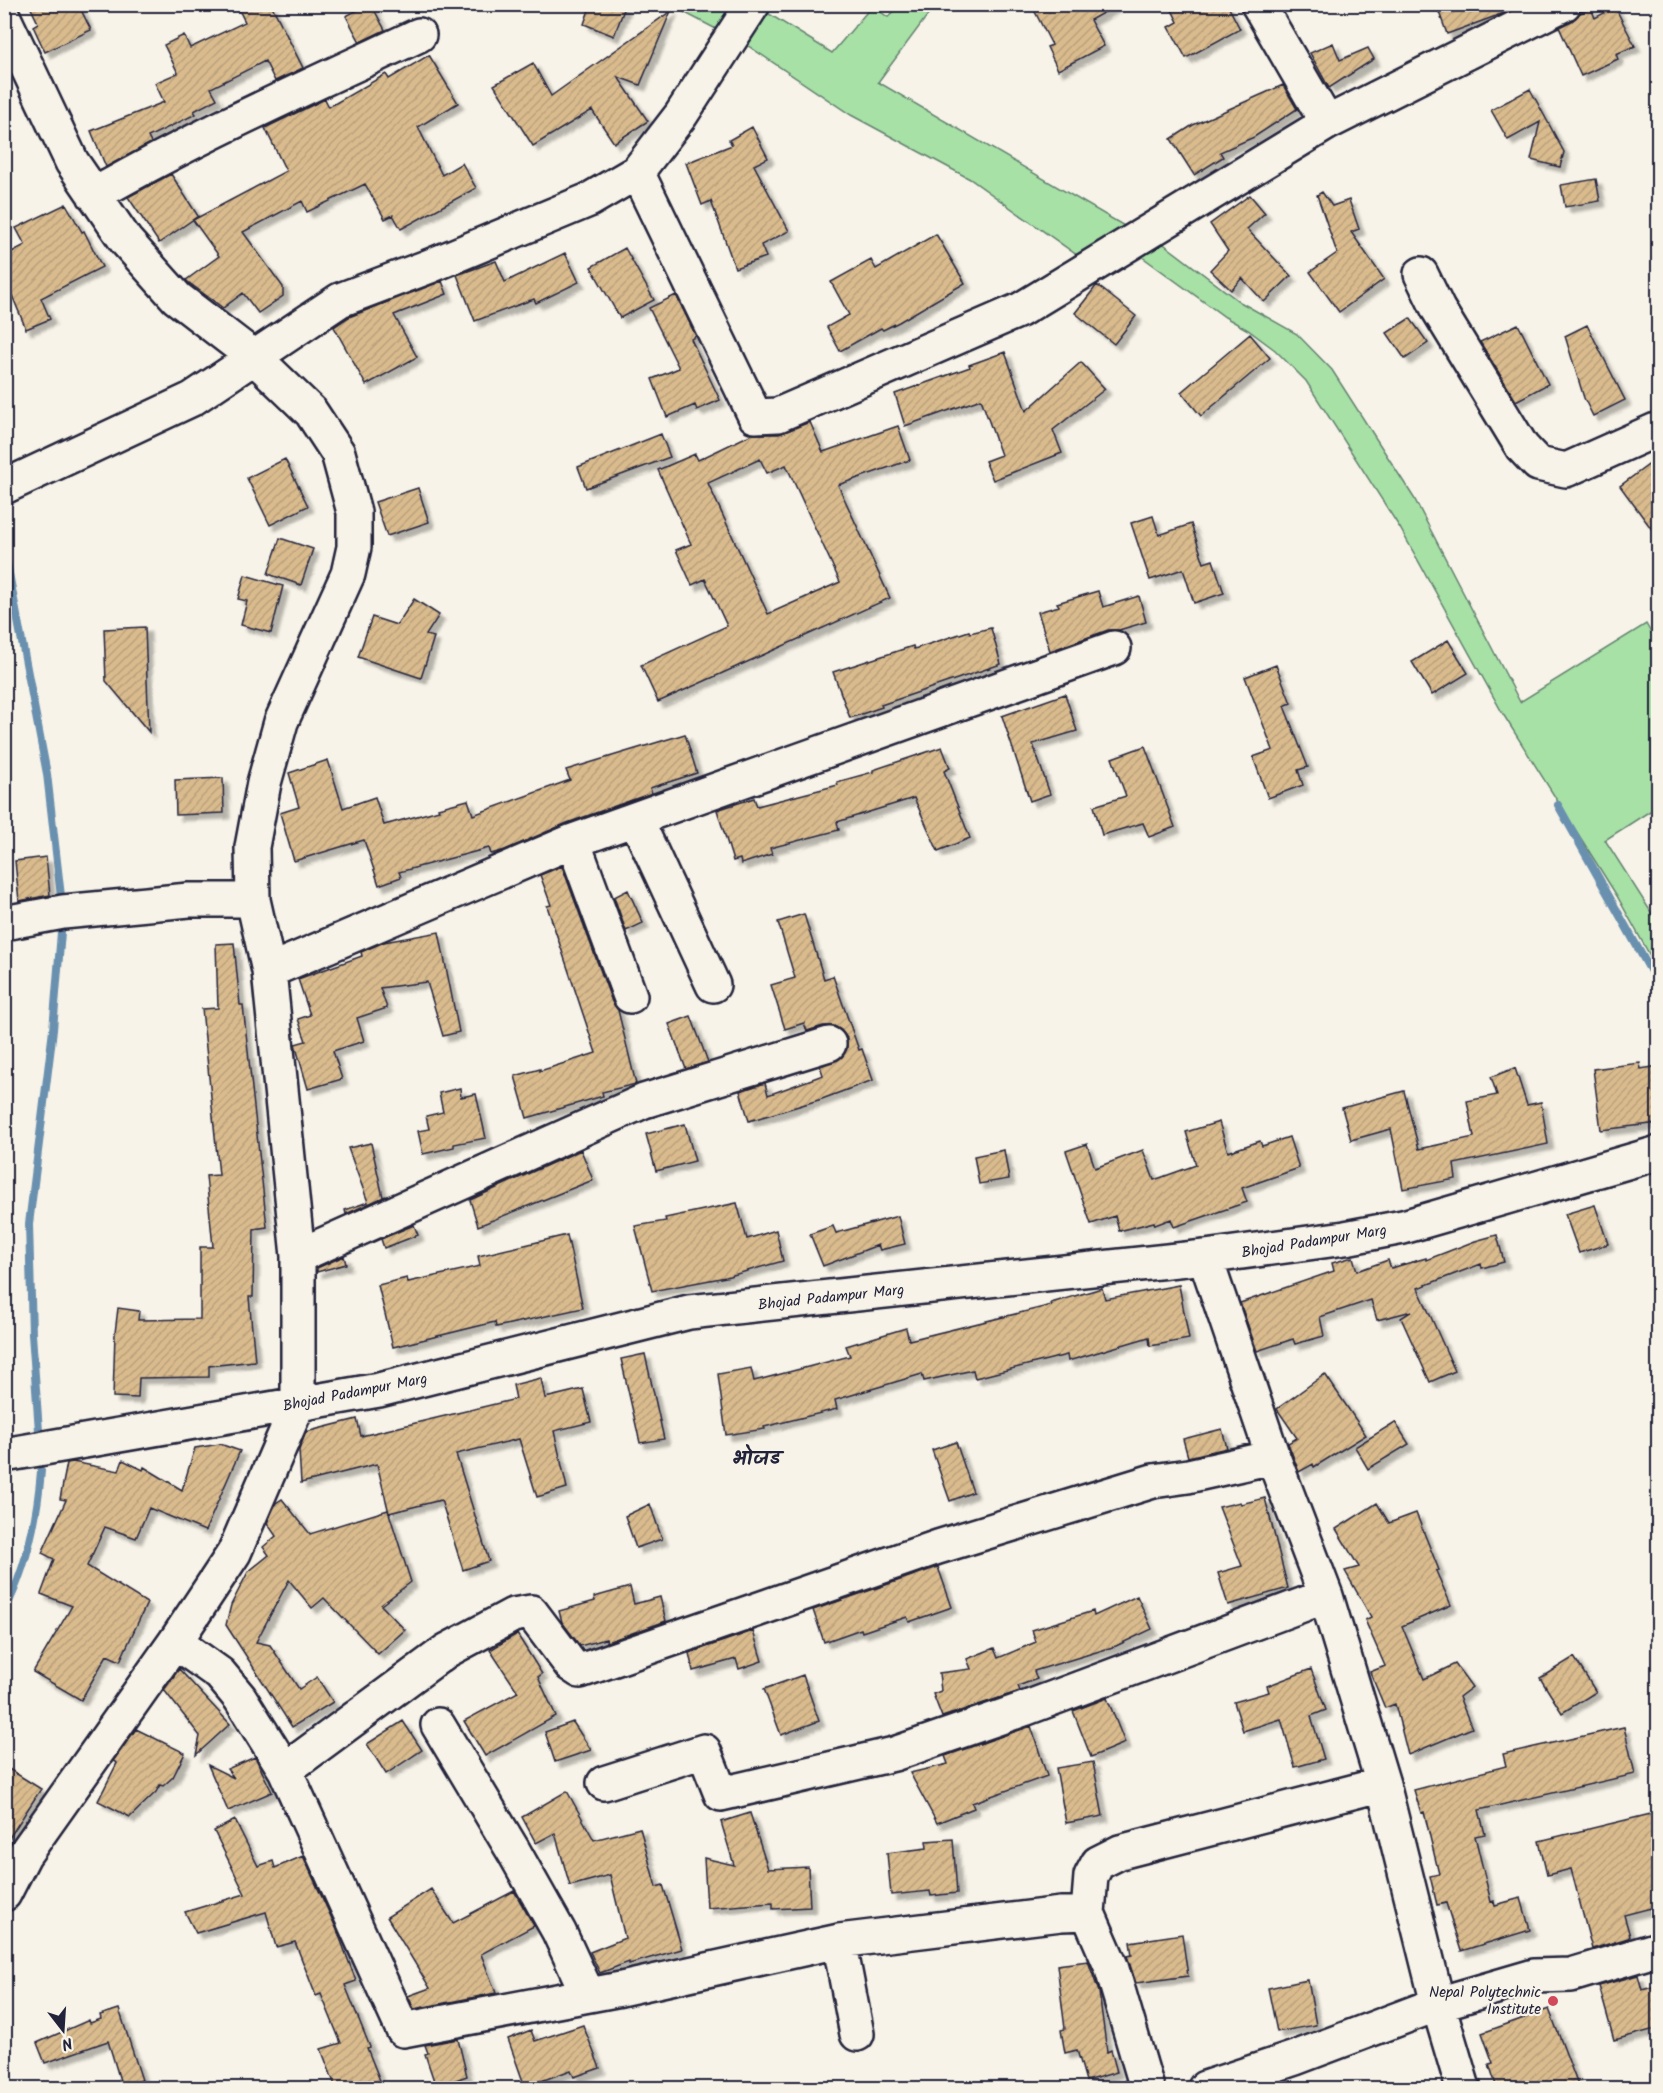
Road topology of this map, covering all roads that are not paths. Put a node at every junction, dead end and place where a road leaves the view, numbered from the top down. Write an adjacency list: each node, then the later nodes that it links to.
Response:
1 (753, 4): 7 (street)
2 (1258, 4): 6 (street)
3 (1564, 4): 6 (street)
4 (4, 18): 8 (street)
5 (419, 35): 8 (street)
6 (1327, 123): 7 (street)
7 (637, 172): 10 (street)
8 (94, 195): 10 (street)
9 (1421, 274): 11 (street)
10 (255, 358): 12 (street); 16 (street)
11 (1659, 429)
12 (4, 487)
13 (1114, 648): 14 (street)
14 (636, 819): 15 (street); 19 (street)
15 (573, 841): 18 (street); 20 (street)
16 (253, 900): 17 (street); 18 (street)
17 (4, 923)
18 (269, 971): 23 (street)
19 (713, 985)
20 (630, 996)
21 (829, 1044): 23 (street)
22 (1659, 1153): 24 (street, Bhojad Padampur Marg)
23 (298, 1256): 25 (street)
24 (1205, 1257): 25 (street, Bhojad Padampur Marg); 27 (street)
25 (298, 1404): 26 (street, Bhojad Padampur Marg); 29 (street)
26 (4, 1455)
27 (1273, 1457): 28 (street); 31 (street)
28 (1326, 1596): 32 (street); 33 (street)
29 (175, 1642): 31 (street); 34 (street)
30 (438, 1725): 38 (street)
31 (285, 1770): 38 (street)
32 (604, 1783)
33 (1383, 1784): 35 (street); 39 (street)
34 (4, 1894)
35 (1088, 1913): 36 (street); 41 (street)
36 (838, 1941): 38 (street); 40 (street)
37 (1659, 1949): 39 (street)
38 (588, 1995)
39 (1438, 2004): 42 (street); 43 (street)
40 (857, 2034)
41 (1147, 2088)
42 (1205, 2088)
43 (1463, 2088)

